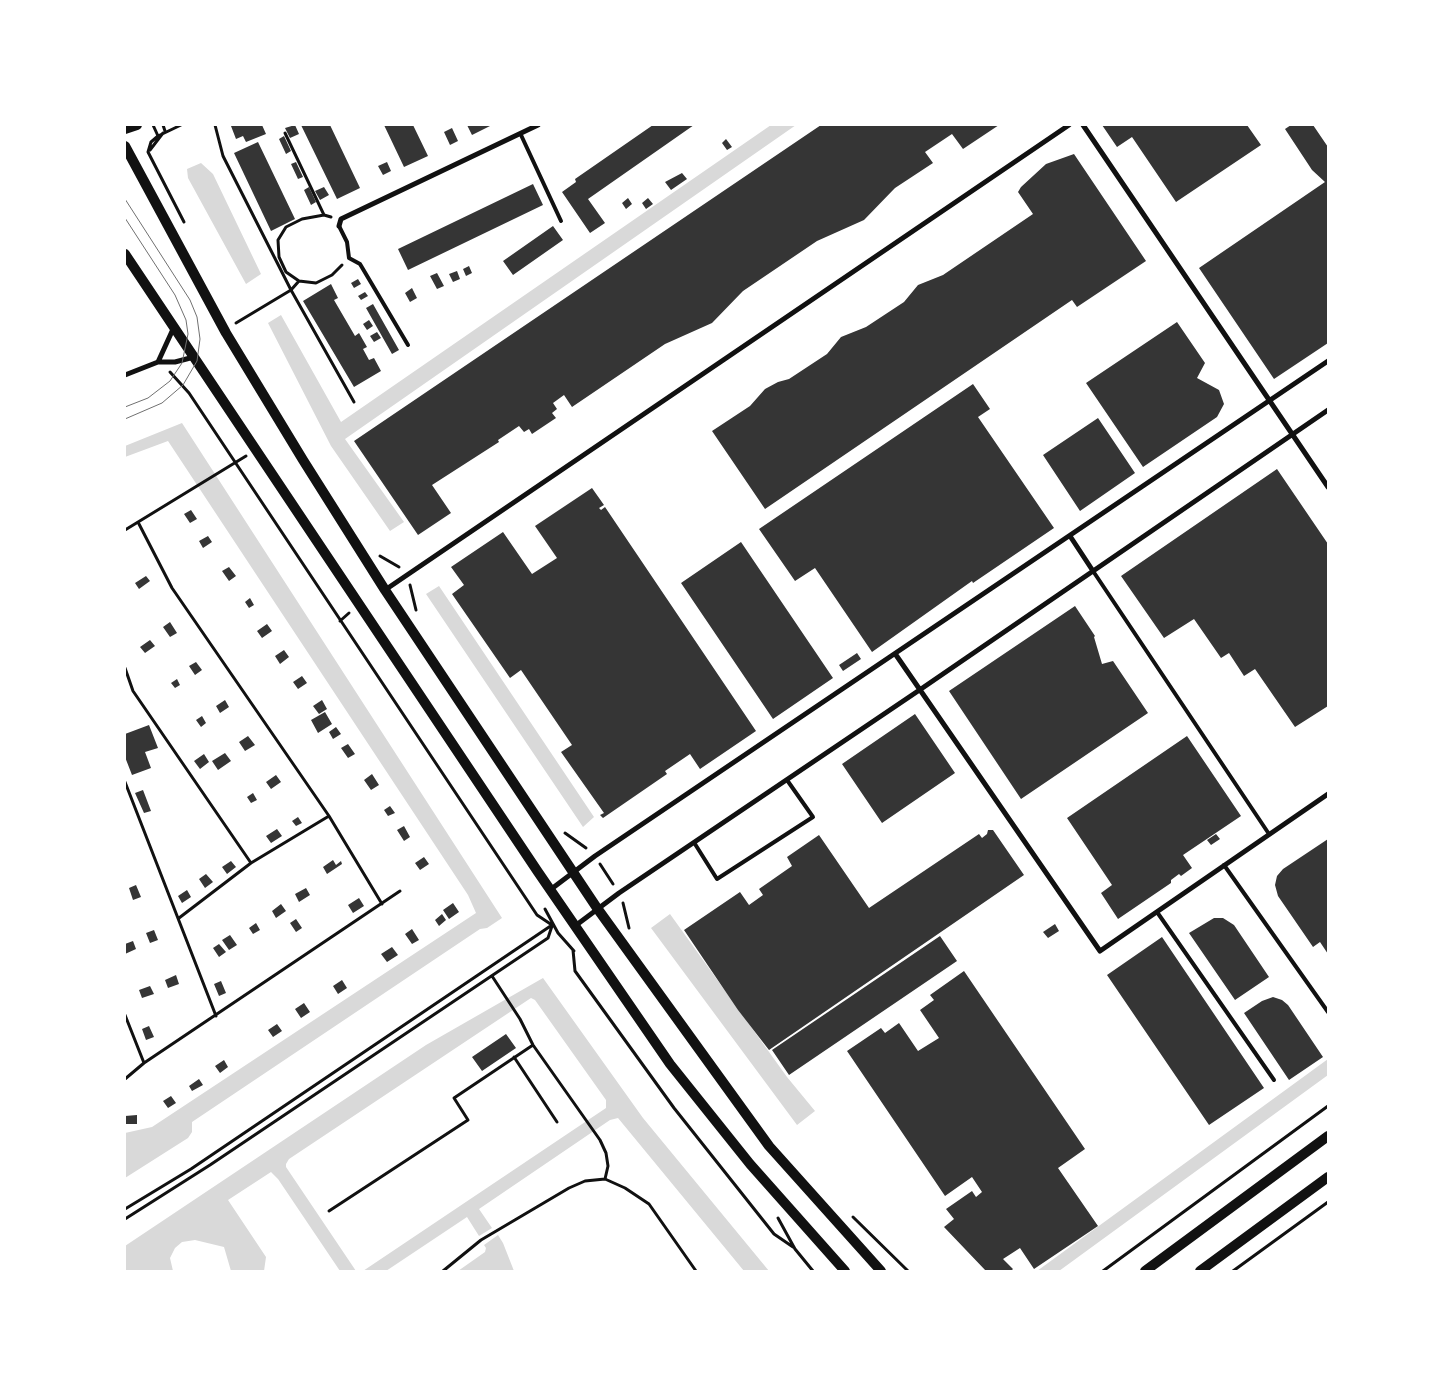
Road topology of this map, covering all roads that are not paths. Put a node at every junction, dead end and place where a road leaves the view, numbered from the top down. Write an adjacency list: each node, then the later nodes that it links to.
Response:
1 (136, 125): 5 (main road)
2 (537, 125): 6 (street)
3 (1069, 125): 23 (street)
4 (1083, 125): 17 (street)
5 (125, 130)
6 (521, 135): 8 (lane); 9 (street)
7 (125, 146): 23 (main road)
8 (562, 220)
9 (339, 226): 12 (lane)
10 (125, 254): 11 (main road)
11 (174, 327): 13 (main road); 15 (street)
12 (408, 345)
13 (194, 356): 15 (street); 32 (main road)
14 (1328, 361): 17 (street)
15 (158, 362): 16 (street)
16 (125, 375)
17 (1269, 400): 19 (street); 21 (street)
18 (1328, 410): 19 (street)
19 (1292, 434): 20 (street); 22 (street)
20 (1328, 487)
21 (1070, 536): 22 (street); 24 (street)
22 (1093, 571): 25 (street); 28 (lane)
23 (385, 590): 31 (main road)
24 (896, 655): 25 (street); 31 (street)
25 (921, 689): 26 (street); 34 (street)
26 (787, 780): 29 (street); 29 (lane)
27 (1328, 794): 28 (street)
28 (1269, 834): 30 (street)
29 (695, 844): 33 (street)
30 (1224, 865): 34 (street); 36 (lane)
31 (574, 873): 32 (street); 33 (main road)
32 (550, 890): 35 (main road)
33 (597, 908): 35 (street); 41 (main road)
34 (1157, 912): 37 (lane)
35 (575, 926): 40 (main road)
36 (1328, 1012)
37 (1274, 1080)
38 (1328, 1136): 42 (main road)
39 (1328, 1177): 43 (main road)
40 (845, 1271)
41 (881, 1271)
42 (1145, 1271)
43 (1200, 1271)

